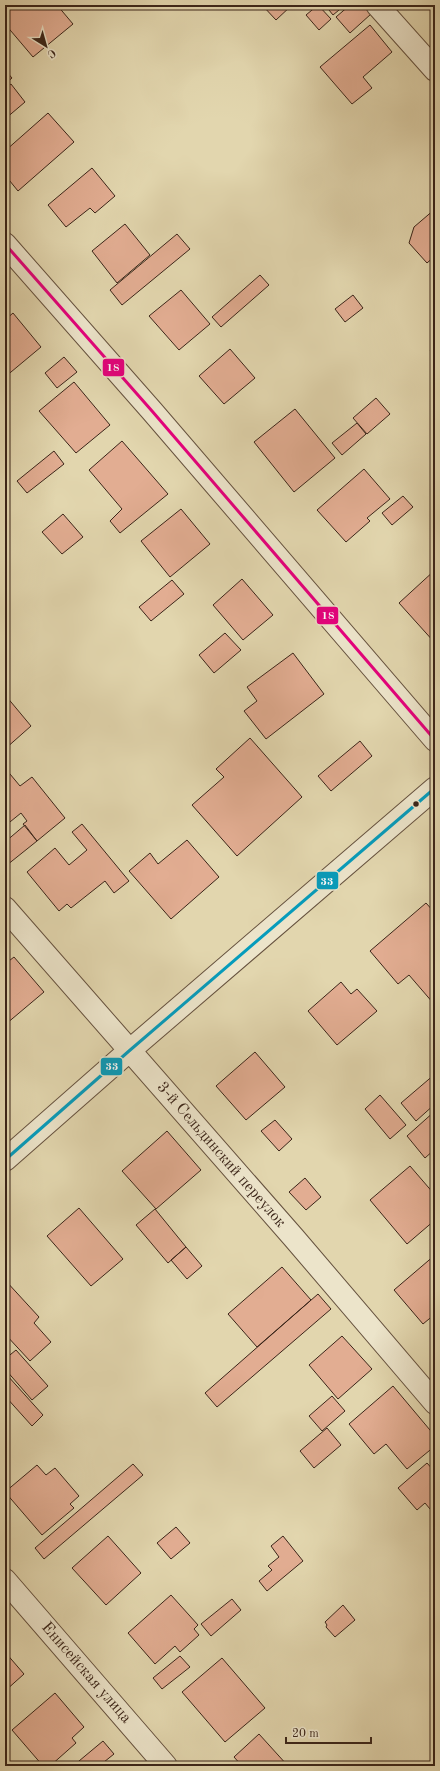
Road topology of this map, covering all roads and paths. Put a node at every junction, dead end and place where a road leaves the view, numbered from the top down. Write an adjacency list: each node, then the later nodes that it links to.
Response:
1 (377, 5): 2 (street)
2 (435, 70)
3 (5, 244): 4 (street)
4 (435, 740)
5 (435, 788): 7 (street)
6 (5, 908): 7 (street, 3-й Сельдинский переулок)
7 (129, 1051): 8 (street); 9 (street, 3-й Сельдинский переулок)
8 (5, 1160)
9 (435, 1403)
10 (5, 1580): 11 (street, Енисейская улица)
11 (166, 1766)

